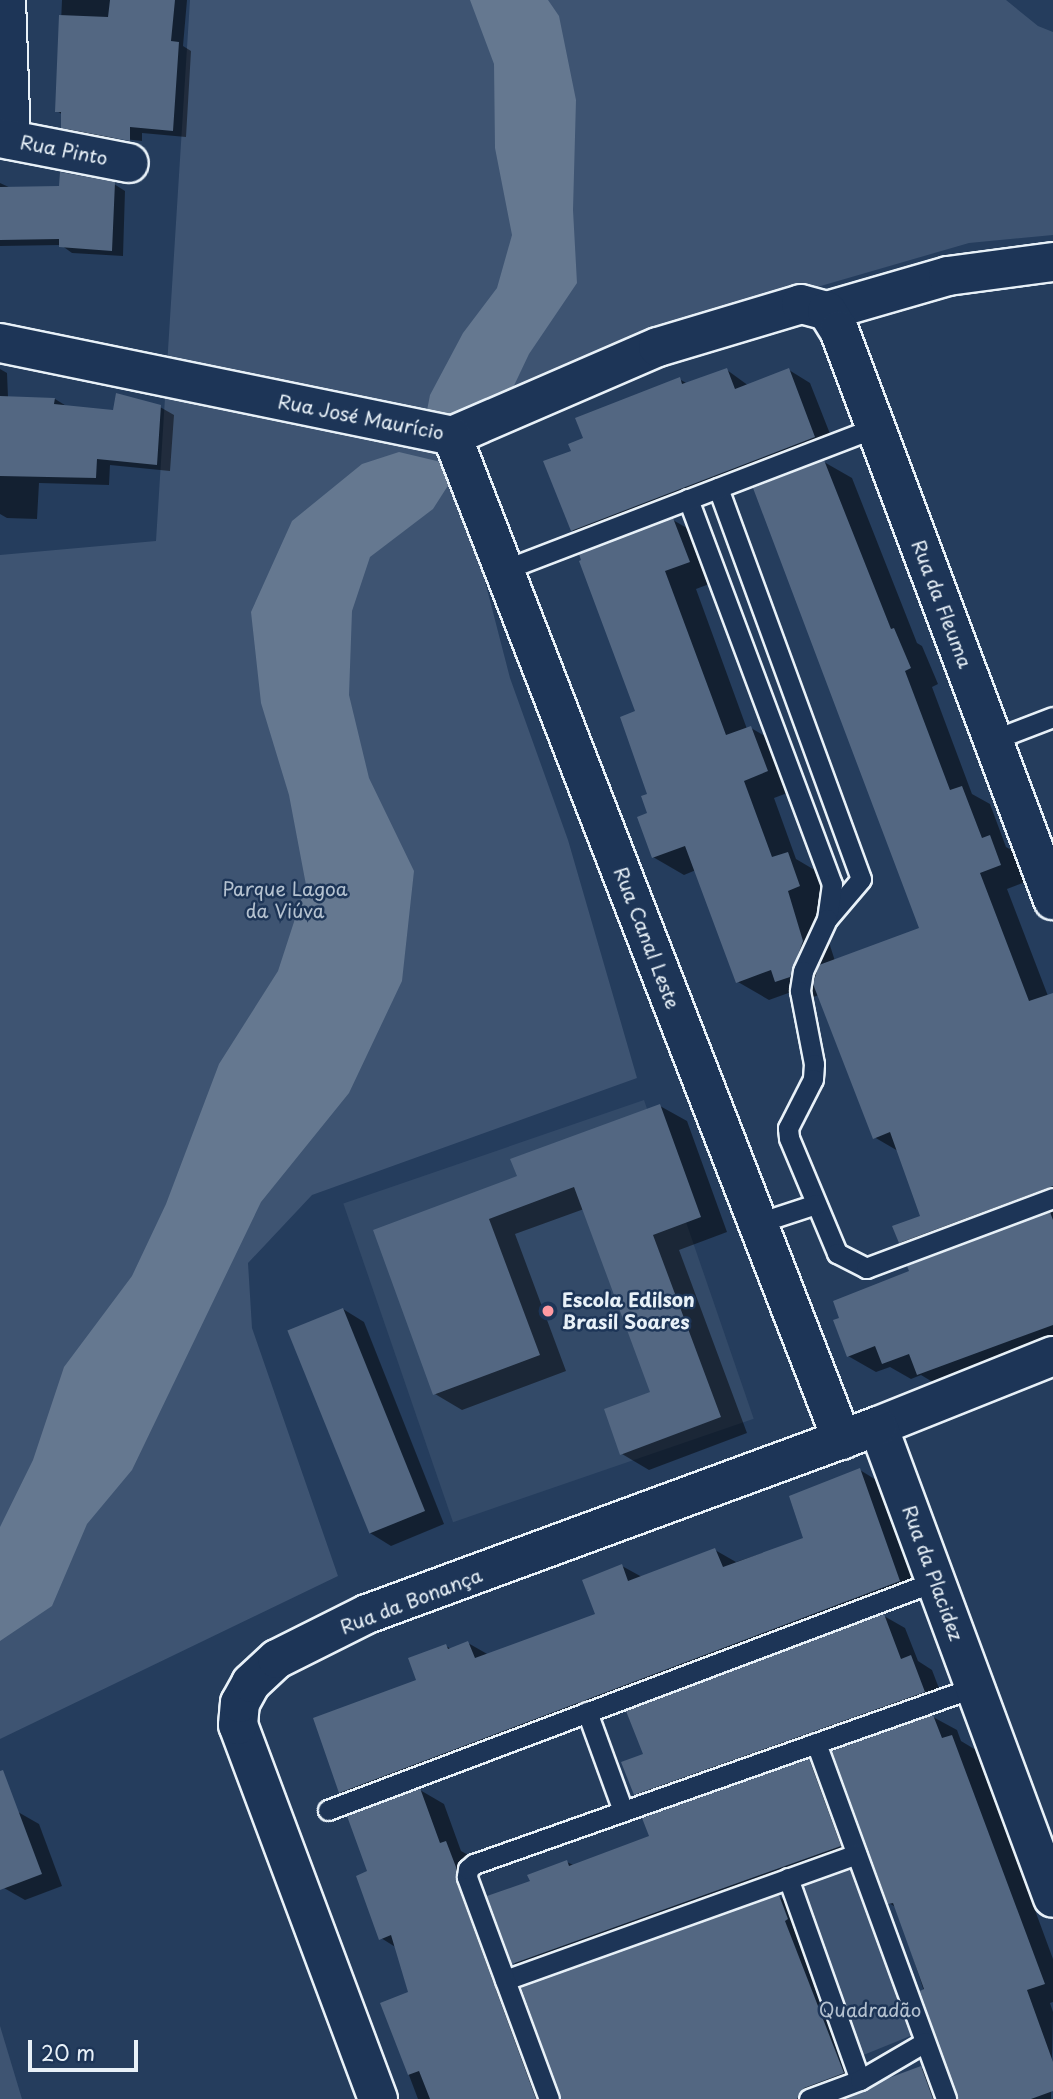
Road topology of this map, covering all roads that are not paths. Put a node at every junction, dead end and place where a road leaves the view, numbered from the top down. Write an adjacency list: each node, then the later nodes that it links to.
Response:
1 (6, 0): 2 (street)
2 (5, 139): 3 (street, Rua Pinto)
3 (128, 163)
4 (1053, 262): 5 (street)
5 (827, 311): 7 (street, Rua da Fleuma); 8 (street, Rua José Maurício)
6 (0, 344): 8 (street, Rua José Maurício)
7 (876, 426): 9 (lane); 13 (street, Rua da Fleuma)
8 (452, 436): 11 (street, Rua Canal Leste)
9 (718, 488): 10 (lane); 15 (lane)
10 (688, 499): 11 (lane); 15 (lane)
11 (504, 570): 18 (street, Rua Canal Leste)
12 (1053, 717): 13 (lane)
13 (993, 740): 14 (street, Rua da Fleuma)
14 (1050, 881)
15 (827, 919): 17 (lane)
16 (1053, 1198): 17 (lane)
17 (817, 1203): 18 (lane)
18 (758, 1223): 21 (street, Rua Canal Leste)
19 (1053, 1356): 20 (street)
20 (878, 1426): 21 (street, Rua da Bonança); 22 (street, Rua da Placidez)
21 (842, 1440): 34 (street, Rua da Bonança)
22 (936, 1581): 23 (street, Rua da Placidez); 24 (lane)
23 (975, 1687): 25 (lane); 30 (street, Rua da Placidez)
24 (587, 1712): 26 (lane); 27 (lane)
25 (816, 1743): 27 (lane); 28 (lane)
26 (328, 1810)
27 (623, 1811): 31 (lane)
28 (856, 1854): 29 (lane); 32 (lane)
29 (788, 1878): 31 (lane); 33 (lane)
30 (1053, 1898)
31 (505, 1980): 35 (lane)
32 (925, 2042): 33 (lane); 37 (lane)
33 (860, 2080): 36 (lane)
34 (378, 2099)
35 (549, 2099)
36 (809, 2099)
37 (946, 2099)

